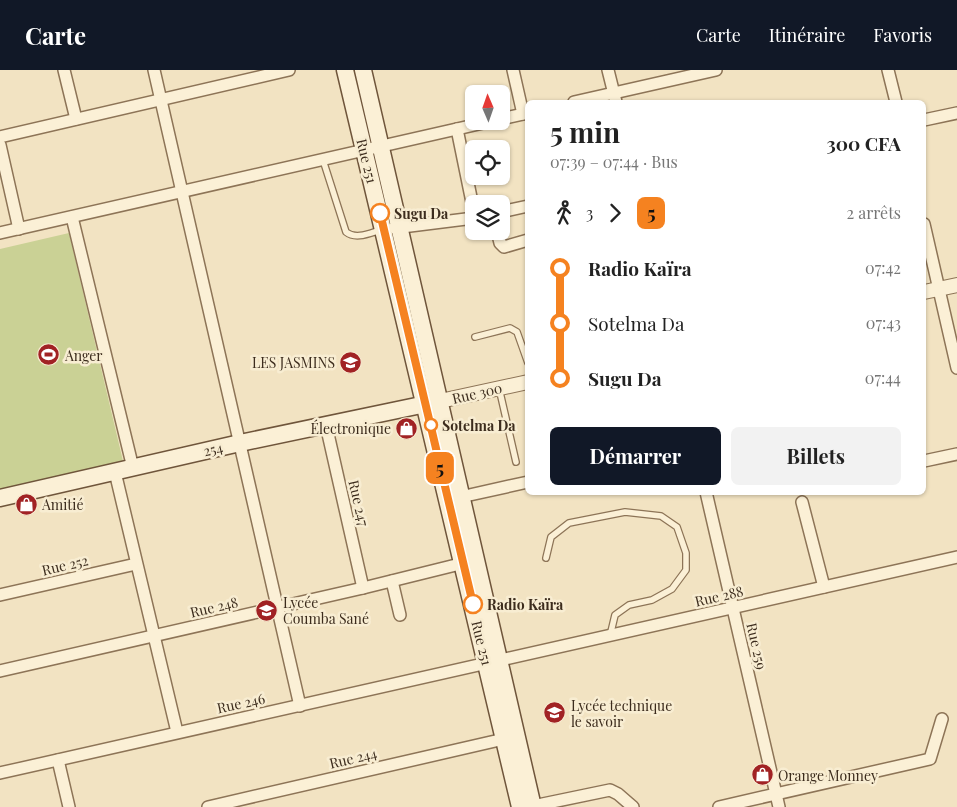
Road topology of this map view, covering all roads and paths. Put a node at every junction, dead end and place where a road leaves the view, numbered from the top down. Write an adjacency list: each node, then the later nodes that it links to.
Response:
1 (64, 70): 19 (street)
2 (154, 70): 13 (street)
3 (288, 70): 11 (street)
4 (345, 70): 26 (main road, Rue 251)
5 (363, 70): 25 (main road, Rue 251)
6 (513, 70): 17 (street)
7 (608, 70): 12 (street)
8 (716, 70): 10 (street)
9 (888, 70): 15 (street)
10 (702, 72): 12 (street)
11 (248, 75): 13 (street)
12 (615, 98): 14 (street)
13 (160, 100): 19 (street); 28 (street)
14 (594, 100)
15 (896, 100)
16 (957, 112): 20 (street)
17 (525, 114): 18 (street)
18 (510, 117)
19 (76, 120): 23 (street)
20 (926, 120)
21 (465, 127): 22 (street)
22 (457, 129): 25 (street); 29 (street)
23 (0, 137)
24 (0, 145): 35 (street)
25 (380, 146): 26 (street); 34 (main road, Rue 251)
26 (364, 149): 27 (street); 34 (main road, Rue 251)
27 (323, 160): 28 (street); 34 (lane)
28 (182, 192): 32 (street); 50 (street)
29 (471, 195)
30 (525, 207): 31 (street)
31 (510, 210)
32 (72, 217): 35 (street); 54 (street)
33 (465, 219): 34 (street)
34 (391, 228): 48 (main road, Rue 251)
35 (19, 229): 36 (street)
36 (0, 233)
37 (926, 233): 41 (street)
38 (499, 240): 39 (street)
39 (525, 241)
40 (957, 285): 41 (street)
41 (939, 289): 42 (street); 45 (street)
42 (926, 292)
43 (475, 336): 44 (lane)
44 (525, 355)
45 (957, 368)
46 (525, 383): 47 (street, Rue 300)
47 (499, 388): 48 (street, Rue 300); 53 (lane)
48 (432, 403): 49 (main road, 254); 59 (main road, Rue 251)
49 (326, 425): 50 (main road, 254); 67 (street, Rue 247)
50 (240, 443): 54 (main road, 254); 69 (street)
51 (957, 454): 52 (street)
52 (926, 461)
53 (516, 462)
54 (133, 468): 55 (main road, 254)
55 (115, 472): 58 (main road, 254); 64 (street)
56 (525, 483): 59 (street)
57 (707, 495): 70 (street, Rue 259)
58 (0, 498)
59 (454, 499): 63 (main road, Rue 251)
60 (802, 502): 66 (street)
61 (957, 557): 66 (street, Rue 288)
62 (546, 558): 73 (lane)
63 (470, 562): 65 (street, Rue 248); 74 (main road, Rue 251)
64 (136, 564): 68 (street, Rue 252); 72 (street)
65 (392, 581): 67 (street, Rue 248); 71 (street)
66 (824, 587): 70 (street, Rue 288)
67 (364, 588): 69 (street, Rue 248)
68 (0, 595)
69 (278, 607): 72 (street, Rue 248); 76 (street)
70 (733, 608): 73 (street, Rue 288); 82 (street, Rue 259)
71 (400, 615)
72 (154, 636): 75 (street, Rue 248); 78 (street)
73 (610, 636): 74 (street, Rue 288)
74 (493, 662): 76 (street, Rue 246); 79 (main road, Rue 251); 85 (main road, Rue 251)
75 (0, 671)
76 (300, 706): 78 (street, Rue 246)
77 (942, 719): 82 (street)
78 (177, 732): 80 (street, Rue 246)
79 (504, 739): 84 (street, Rue 244); 85 (main road, Rue 251)
80 (58, 760): 81 (street, Rue 246); 83 (street)
81 (0, 773)
82 (776, 794): 87 (street); 88 (street, Rue 259)
83 (69, 807)
84 (208, 807)
85 (529, 807): 86 (street)
86 (633, 807)
87 (719, 807)
88 (778, 807)

